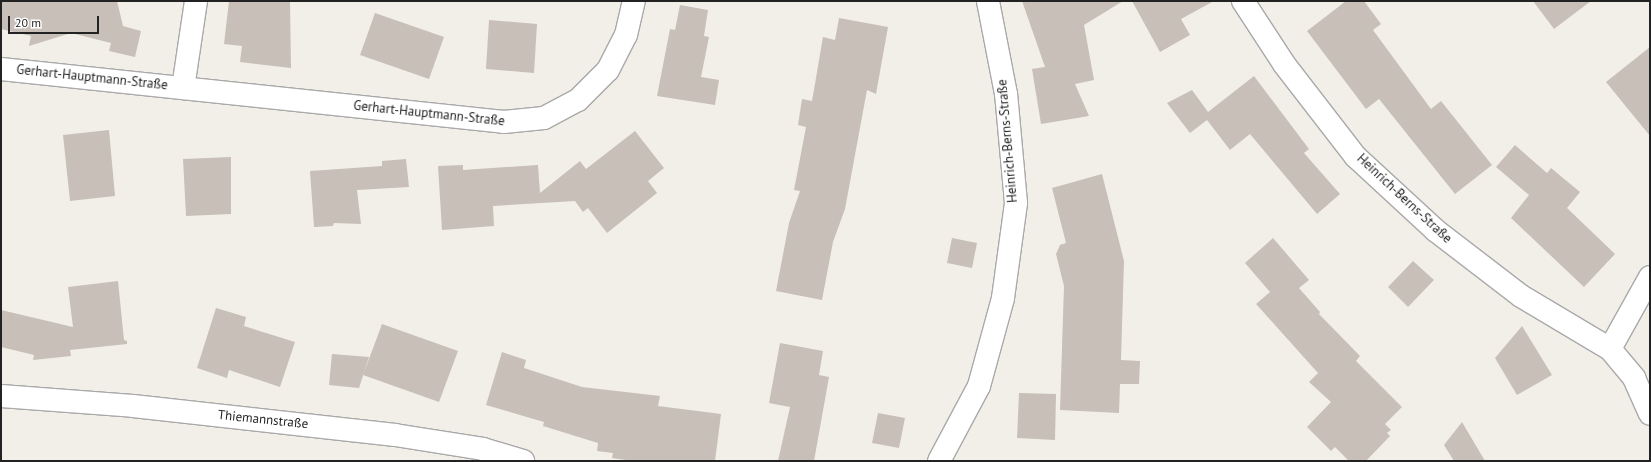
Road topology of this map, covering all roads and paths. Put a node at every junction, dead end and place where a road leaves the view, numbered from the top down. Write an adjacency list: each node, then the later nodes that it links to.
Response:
1 (196, 1): 6 (street, Gerhart-Hauptmann-Straße)
2 (634, 1): 6 (street, Gerhart-Hauptmann-Straße)
3 (988, 1): 12 (street, Heinrich-Berns-Straße)
4 (1243, 1): 8 (street, Heinrich-Berns-Straße)
5 (1, 69): 6 (street, Gerhart-Hauptmann-Straße)
6 (183, 88)
7 (1650, 277): 8 (street)
8 (1610, 349): 10 (street, Heinrich-Berns-Straße)
9 (1, 396): 11 (street, Thiemannstraße)
10 (1650, 414)
11 (523, 461)
12 (940, 461)

